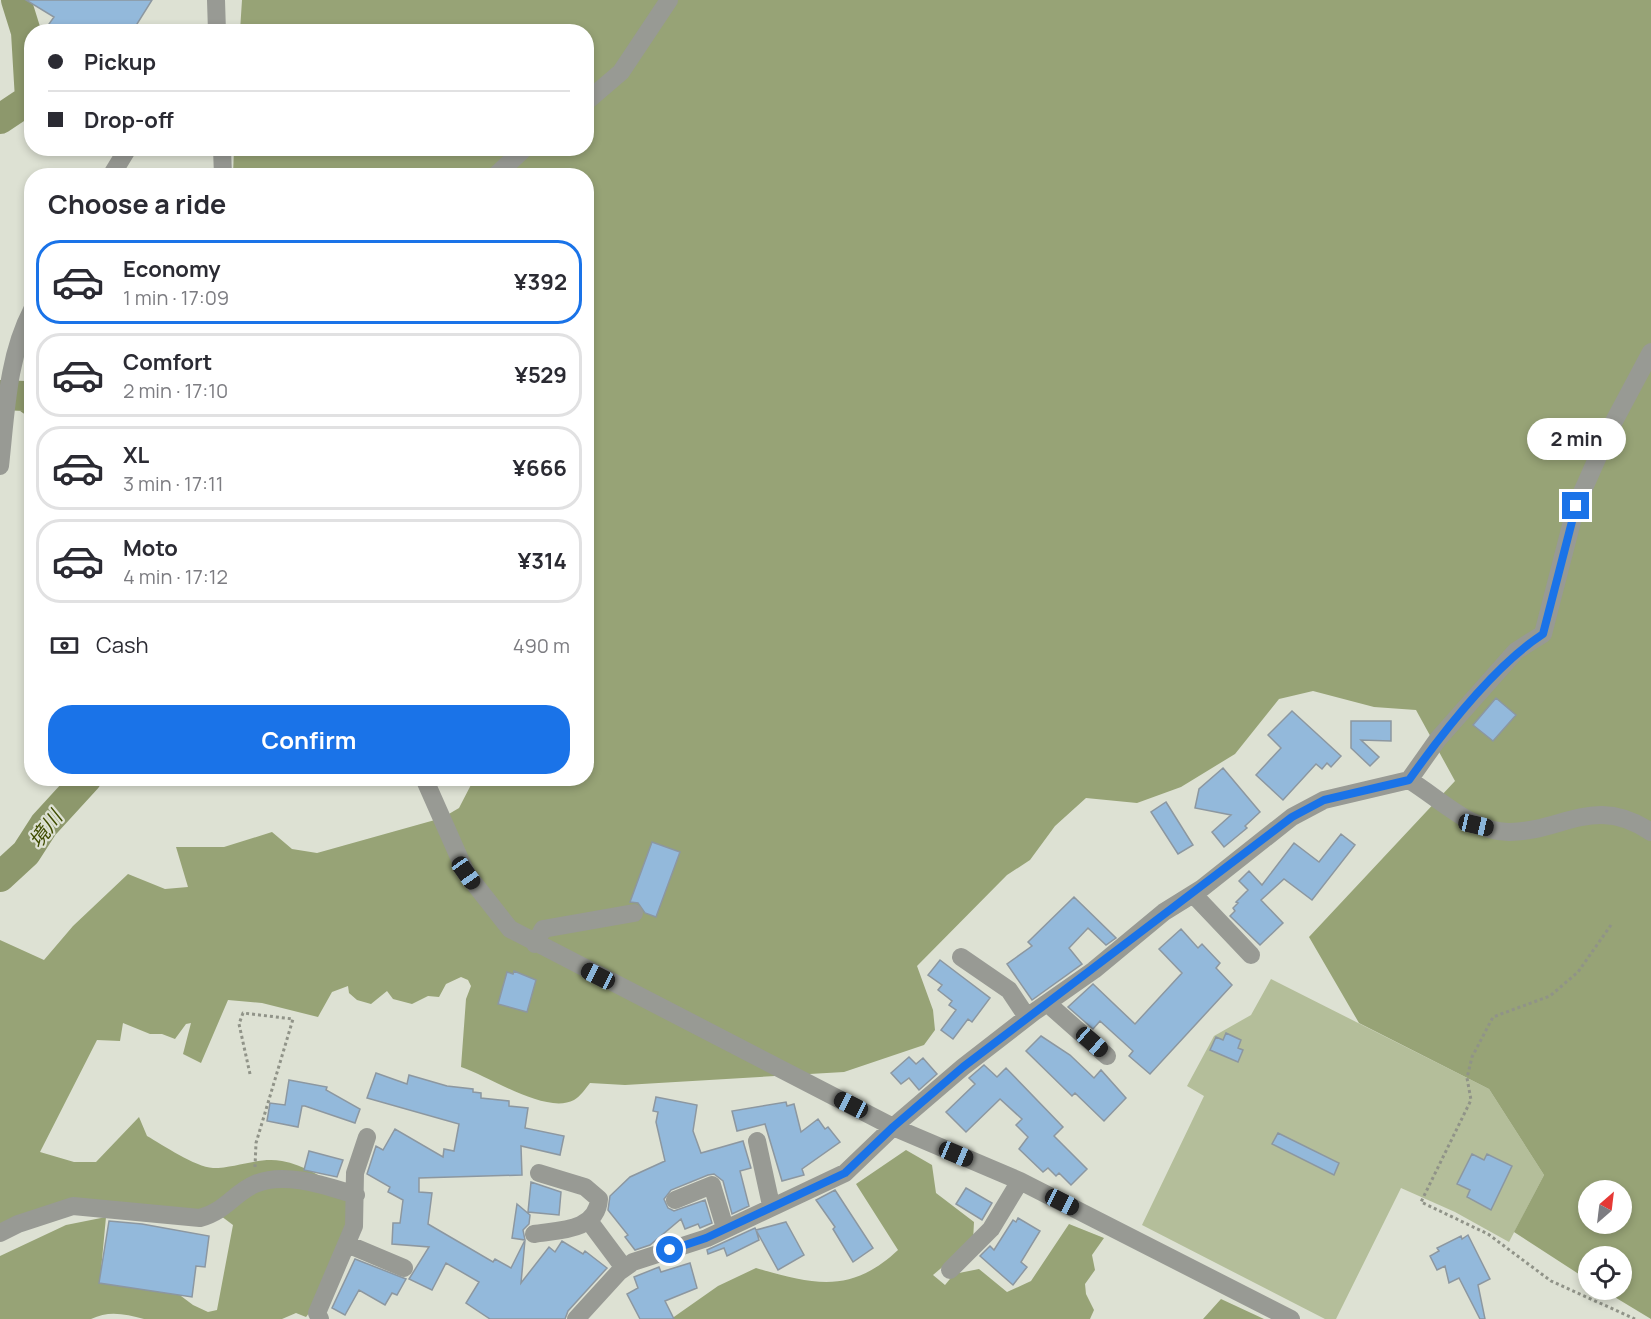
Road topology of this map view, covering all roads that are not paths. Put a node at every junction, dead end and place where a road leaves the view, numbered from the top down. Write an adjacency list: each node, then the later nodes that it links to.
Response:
1 (216, 0): 3 (street)
2 (669, 0): 4 (street)
3 (217, 24)
4 (594, 95)
5 (516, 156): 6 (street)
6 (504, 168)
7 (24, 325): 9 (street)
8 (1651, 352): 10 (street)
9 (0, 466)
10 (1409, 780): 12 (street); 13 (street)
11 (428, 786): 15 (street)
12 (1651, 832)
13 (1193, 894): 16 (street); 18 (street)
14 (634, 913): 15 (street)
15 (535, 944): 21 (street)
16 (1251, 955)
17 (961, 957): 19 (street)
18 (1047, 1003): 19 (street); 20 (street)
19 (1027, 1017): 21 (street)
20 (1107, 1056)
21 (893, 1127): 25 (street); 28 (street)
22 (367, 1137): 26 (street)
23 (758, 1141): 28 (street)
24 (539, 1173): 29 (street)
25 (1020, 1181): 36 (street); 39 (street)
26 (356, 1195): 31 (street); 33 (street)
27 (675, 1200): 30 (street)
28 (771, 1205): 30 (street)
29 (589, 1221): 32 (street); 35 (street)
30 (725, 1228): 35 (street)
31 (0, 1233)
32 (534, 1234)
33 (347, 1244): 34 (street); 37 (street)
34 (404, 1268)
35 (624, 1268): 38 (street)
36 (950, 1270)
37 (320, 1319)
38 (576, 1319)
39 (1291, 1319)

